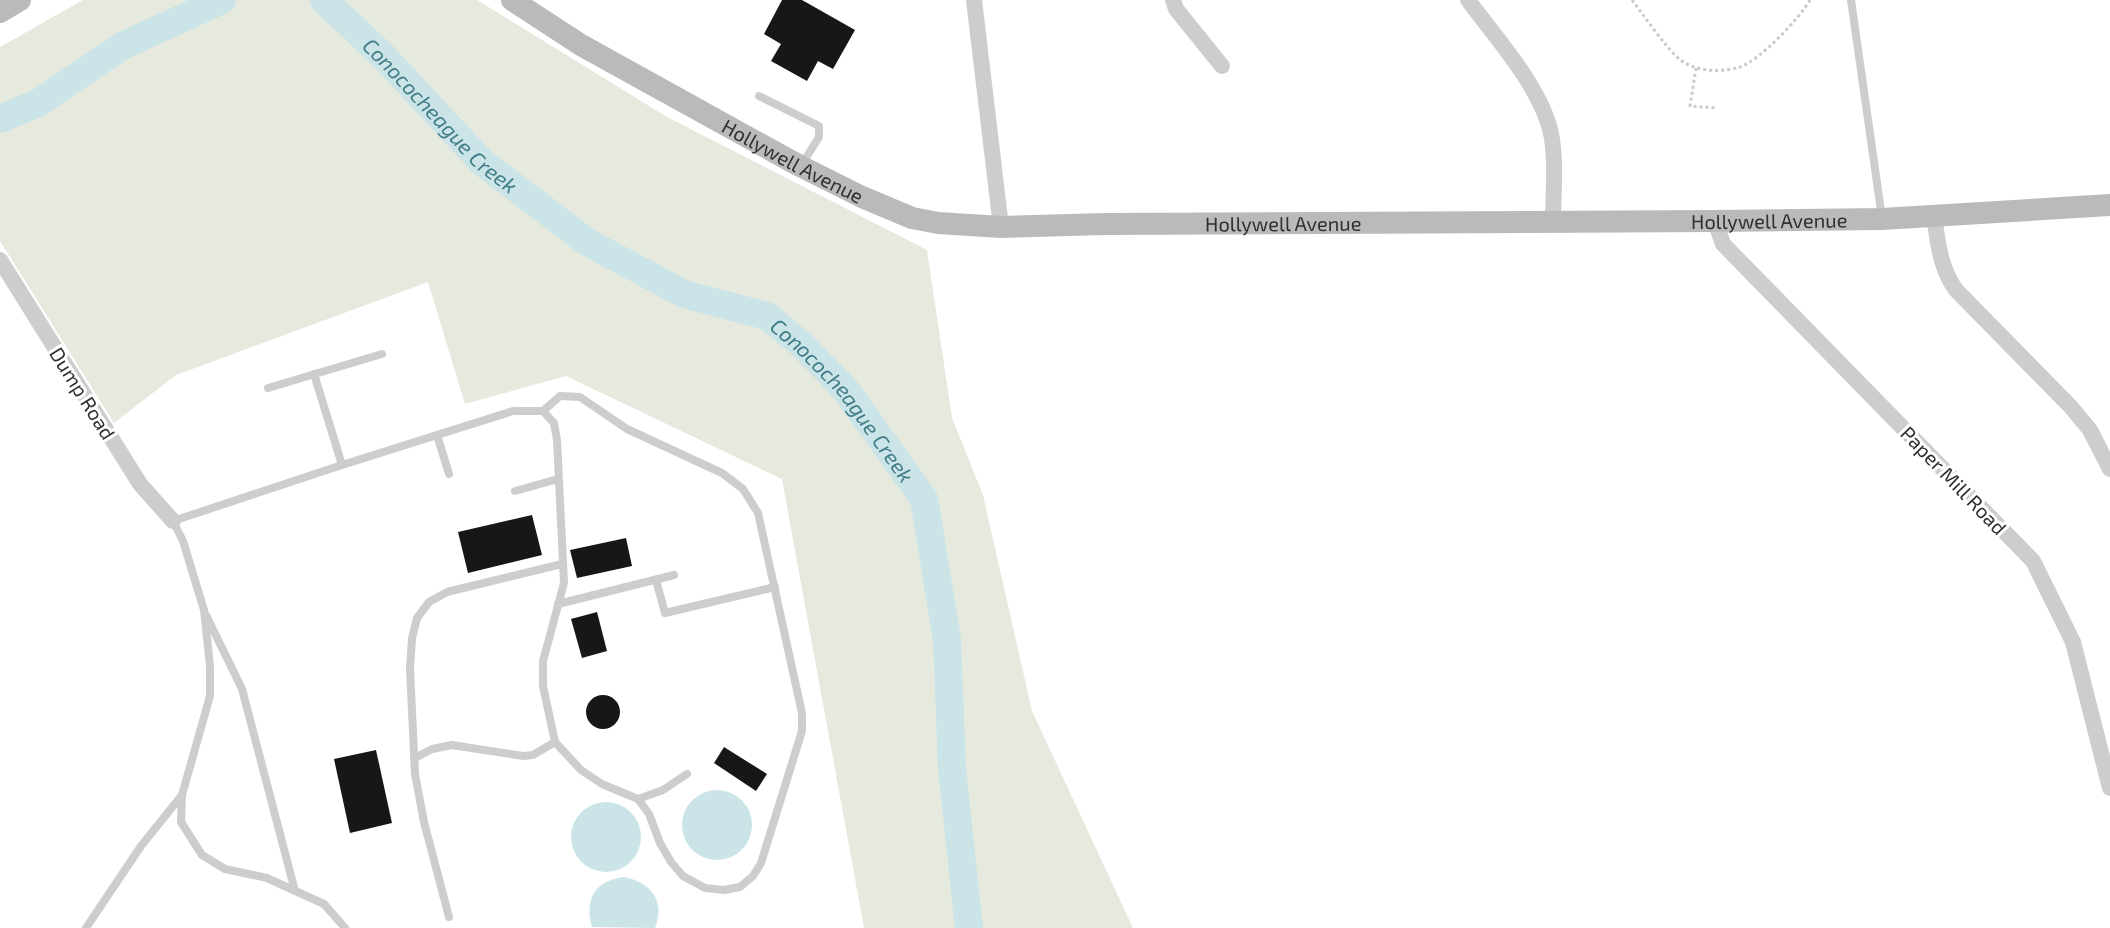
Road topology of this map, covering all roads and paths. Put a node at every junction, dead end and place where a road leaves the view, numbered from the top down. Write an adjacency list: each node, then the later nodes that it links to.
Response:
1 (20, 0): 9 (street)
2 (512, 0): 14 (street, Hollywell Avenue)
3 (974, 0): 20 (street)
4 (1173, 0): 10 (street)
5 (1468, 0): 19 (street)
6 (1632, 0): 11 (path)
7 (1810, 0): 11 (path)
8 (1851, 0): 17 (lane)
9 (0, 12)
10 (1222, 66)
11 (1696, 68): 13 (path)
12 (759, 96): 14 (lane)
13 (1717, 108)
14 (801, 166): 20 (street, Hollywell Avenue)
15 (2110, 206): 16 (street, Hollywell Avenue)
16 (1934, 216): 17 (street, Hollywell Avenue); 28 (street)
17 (1882, 219): 18 (street, Hollywell Avenue)
18 (1715, 221): 19 (street, Hollywell Avenue); 42 (street, Paper Mill Road)
19 (1553, 222): 20 (street, Hollywell Avenue)
20 (1001, 227)
21 (0, 260): 32 (street, Dump Road)
22 (382, 354): 23 (lane)
23 (314, 375): 24 (lane); 27 (lane)
24 (268, 388)
25 (543, 411): 26 (lane); 30 (lane); 36 (lane)
26 (437, 435): 27 (lane); 29 (lane)
27 (342, 465): 32 (lane)
28 (2110, 469)
29 (449, 474)
30 (558, 479): 31 (lane); 33 (lane)
31 (514, 491)
32 (173, 521): 38 (lane)
33 (562, 564): 37 (lane); 40 (lane)
34 (674, 575): 35 (lane)
35 (656, 580): 36 (lane); 37 (lane)
36 (775, 587): 44 (lane)
37 (558, 604): 39 (lane)
38 (204, 610): 43 (lane); 45 (lane)
39 (555, 742): 40 (lane); 44 (lane)
40 (415, 758): 46 (lane)
41 (687, 774): 44 (lane)
42 (2110, 788)
43 (182, 795): 45 (lane); 47 (lane)
44 (638, 799)
45 (295, 891): 48 (lane)
46 (449, 917)
47 (86, 928)
48 (345, 928)

